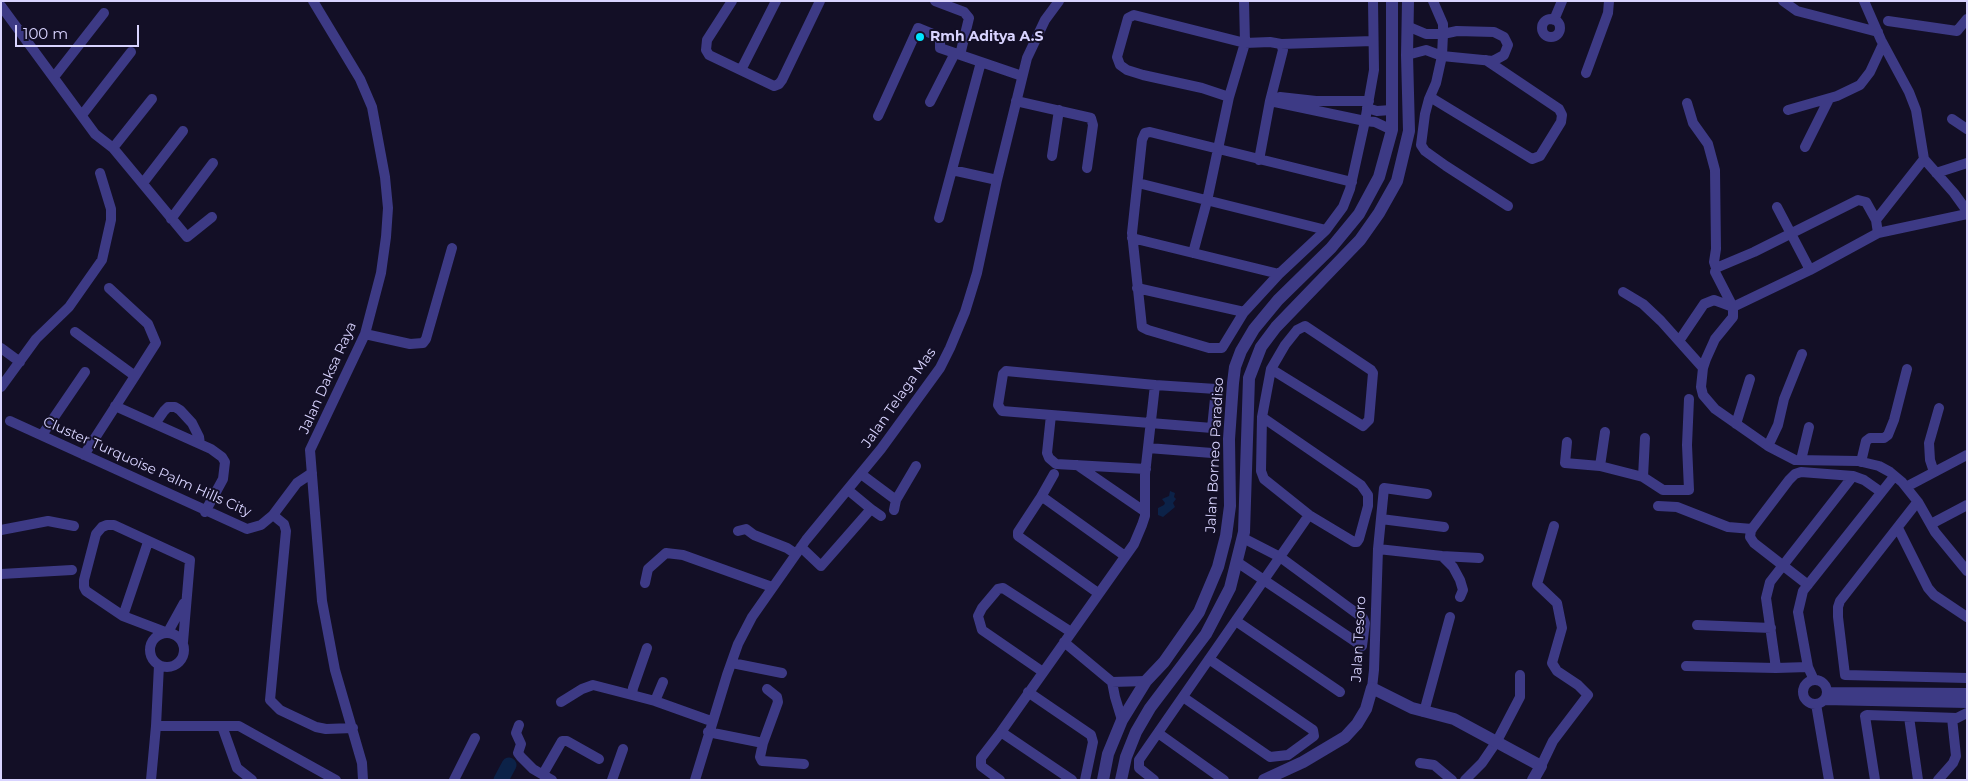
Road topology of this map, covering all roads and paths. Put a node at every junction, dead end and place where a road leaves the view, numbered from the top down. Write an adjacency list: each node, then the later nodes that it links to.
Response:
1 (313, 1): 101 (street, Jalan Daksa Raya)
2 (732, 1): 37 (street)
3 (776, 1): 37 (street)
4 (820, 1): 37 (street)
5 (935, 1): 17 (street)
6 (1059, 1): 40 (street, Jalan Telaga Mas)
7 (1244, 1): 27 (street)
8 (1373, 1): 26 (street)
9 (1392, 1): 51 (street, Jalan Borneo Paradiso)
10 (1408, 1): 22 (street)
11 (1433, 1): 25 (street)
12 (1562, 1): 20 (street)
13 (1609, 1): 38 (street)
14 (1783, 1): 23 (street)
15 (1864, 1): 23 (street)
16 (1, 6): 39 (street)
17 (961, 6): 32 (street)
18 (104, 13): 39 (street)
19 (1967, 18): 21 (street)
20 (1554, 20)
21 (1888, 21)
22 (1407, 26): 24 (street); 33 (street)
23 (1878, 32): 29 (street)
24 (1426, 34): 25 (street); 30 (street)
25 (1443, 34): 34 (street); 35 (street)
26 (1373, 41): 28 (street); 49 (street)
27 (1245, 43): 28 (street); 41 (street); 41 (street)
28 (1281, 44): 45 (street)
29 (1883, 44): 43 (street); 64 (street)
30 (1426, 50): 33 (street); 34 (street)
31 (132, 52): 53 (street)
32 (957, 54): 36 (street); 47 (street); 54 (street)
33 (1407, 55): 91 (street)
34 (1442, 56): 35 (street); 42 (street)
35 (1486, 60): 42 (street)
36 (980, 62): 40 (street); 69 (street)
37 (741, 70)
38 (1586, 74)
39 (54, 76): 53 (street)
40 (1022, 76): 46 (street, Jalan Telaga Mas)
41 (1229, 97): 62 (street)
42 (1430, 97): 77 (street)
43 (1829, 98): 52 (street); 60 (street)
44 (152, 99): 61 (street)
45 (1271, 99): 49 (street); 56 (street); 65 (street)
46 (1016, 100): 50 (street); 72 (street, Jalan Telaga Mas)
47 (930, 102)
48 (1687, 103): 92 (street)
49 (1368, 104): 51 (street); 56 (street)
50 (1059, 110): 63 (street); 68 (street)
51 (1391, 110): 58 (street, Jalan Borneo Paradiso)
52 (1788, 110)
53 (82, 115): 61 (street)
54 (878, 116)
55 (1952, 120): 57 (street)
56 (1365, 121): 58 (street); 73 (street)
57 (1967, 129)
58 (1392, 130): 89 (street, Jalan Borneo Paradiso)
59 (183, 131): 74 (street)
60 (1805, 147)
61 (113, 148): 74 (street)
62 (1219, 150): 65 (street); 75 (street); 76 (street)
63 (1052, 156)
64 (1924, 159): 71 (street); 83 (street)
65 (1259, 160): 73 (street)
66 (213, 163): 82 (street)
67 (1967, 163): 71 (street)
68 (1088, 168)
69 (952, 170): 72 (street); 81 (street)
70 (100, 173): 105 (street)
71 (1936, 173): 79 (street)
72 (997, 180): 142 (street, Jalan Telaga Mas)
73 (1352, 182): 84 (street)
74 (143, 183): 82 (street)
75 (1138, 183): 76 (street); 87 (street)
76 (1207, 201): 84 (street); 90 (street)
77 (1508, 206)
78 (1777, 207): 86 (street)
79 (1967, 213): 85 (street)
80 (212, 217): 82 (street)
81 (940, 218)
82 (171, 219)
83 (1876, 220): 85 (street); 86 (street)
84 (1326, 230): 94 (street)
85 (1878, 233): 93 (street)
86 (1790, 234): 92 (street); 93 (street)
87 (1132, 238): 90 (street); 96 (street)
88 (452, 248): 101 (street)
89 (1331, 248): 91 (street); 188 (street, Jalan Borneo Paradiso)
90 (1193, 253): 94 (street)
91 (1344, 258): 170 (street)
92 (1716, 268): 98 (street)
93 (1810, 270): 98 (street)
94 (1279, 274): 99 (street)
95 (109, 288): 110 (street)
96 (1137, 288): 99 (street); 99 (street)
97 (1623, 292): 102 (street)
98 (1732, 307): 102 (street); 106 (street)
99 (1244, 312)
100 (76, 332): 110 (street)
101 (365, 334): 141 (street, Jalan Daksa Raya)
102 (1679, 341): 106 (street)
103 (1, 348): 105 (street)
104 (1802, 354): 129 (street)
105 (20, 362): 113 (street)
106 (1703, 368): 122 (street)
107 (1271, 369): 107 (street); 118 (street)
108 (1907, 369): 135 (street)
109 (85, 372): 125 (street)
110 (135, 376): 115 (street)
111 (1750, 379): 122 (street)
112 (1155, 385): 117 (street); 121 (street); 121 (street)
113 (1, 387)
114 (1689, 399): 145 (street)
115 (116, 406): 120 (street); 132 (street)
116 (1939, 408): 140 (street)
117 (1051, 415): 121 (street); 136 (street)
118 (1262, 417): 159 (street); 159 (street)
119 (10, 420): 125 (street, Cluster Turquoise Palm Hills City)
120 (156, 424): 128 (street); 128 (street)
121 (1151, 424): 130 (street)
122 (1736, 424): 129 (street)
123 (1809, 427): 134 (street)
124 (1605, 432): 138 (street)
125 (42, 436): 132 (street, Cluster Turquoise Palm Hills City)
126 (1644, 438): 145 (street)
127 (1567, 442): 138 (street)
128 (200, 444): 157 (street)
129 (1768, 446): 134 (street)
130 (1148, 448): 131 (street); 139 (street)
131 (1212, 453)
132 (84, 455): 157 (street, Cluster Turquoise Palm Hills City)
133 (1967, 455): 140 (street)
134 (1801, 460): 135 (street)
135 (1861, 462): 147 (street)
136 (1076, 465): 139 (street); 156 (street)
137 (916, 466): 142 (street)
138 (1600, 466): 145 (street)
139 (1146, 469): 156 (street)
140 (1934, 472): 147 (street)
141 (312, 473): 158 (street, Cluster Turquoise Palm Hills City); 239 (street, Jalan Daksa Raya)
142 (861, 474): 148 (street, Jalan Telaga Mas)
143 (1054, 474): 151 (street)
144 (1853, 476): 149 (street); 167 (street); 179 (street)
145 (1643, 477)
146 (1892, 479): 149 (street)
147 (1906, 487): 162 (street)
148 (848, 490): 155 (street); 173 (street, Jalan Telaga Mas)
149 (1881, 492): 185 (street)
150 (1427, 494): 161 (street, Jalan Tesoro)
151 (1041, 498): 174 (street); 187 (street)
152 (1916, 505): 166 (street)
153 (1967, 505): 162 (street)
154 (1658, 506): 167 (street)
155 (871, 508): 160 (street); 173 (street)
156 (1144, 511): 174 (street)
157 (205, 512): 158 (street, Cluster Turquoise Palm Hills City)
158 (273, 514): 239 (street)
159 (1309, 515): 176 (street)
160 (881, 516)
161 (1381, 519): 164 (street); 172 (street, Jalan Tesoro)
162 (1931, 524): 181 (street)
163 (74, 526): 168 (street)
164 (1444, 526)
165 (1554, 526): 250 (street)
166 (1898, 528): 194 (street); 214 (street)
167 (1752, 529): 179 (street)
168 (1, 530)
169 (738, 531): 173 (street)
170 (1243, 538): 176 (street); 178 (street)
171 (148, 542): 190 (street); 192 (street); 192 (street)
172 (1378, 549): 175 (street); 219 (street, Jalan Tesoro)
173 (798, 551): 186 (street, Jalan Telaga Mas)
174 (1125, 556): 187 (street)
175 (1442, 556): 177 (street); 189 (street)
176 (1280, 557): 183 (street); 183 (street)
177 (1479, 558)
178 (1237, 562): 183 (street); 191 (street)
179 (1782, 566): 185 (street); 198 (street)
180 (72, 570): 182 (street)
181 (1967, 571)
182 (1, 574)
183 (1265, 580): 195 (street)
184 (645, 583): 186 (street)
185 (1808, 584): 209 (street)
186 (772, 587): 206 (street, Jalan Telaga Mas)
187 (1098, 592): 200 (street)
188 (1206, 595): 191 (street); 216 (street, Jalan Borneo Paradiso)
189 (1460, 597)
190 (186, 600): 199 (street); 202 (street)
191 (1224, 602): 264 (street)
192 (123, 616): 196 (street)
193 (1450, 617): 230 (street)
194 (1967, 617)
195 (1236, 621): 205 (street); 222 (street)
196 (141, 624): 199 (street); 201 (street)
197 (1697, 625): 198 (street)
198 (1770, 628): 210 (street)
199 (167, 632): 201 (street); 202 (street)
200 (1071, 632): 203 (street); 211 (street)
201 (151, 642): 207 (street)
202 (183, 642): 207 (street)
203 (1064, 642): 211 (street); 218 (street)
204 (647, 648): 224 (street)
205 (1209, 659): 225 (street); 225 (street)
206 (732, 662): 212 (street); 235 (street, Jalan Telaga Mas)
207 (159, 665): 237 (street)
208 (1686, 666): 210 (street)
209 (1808, 667): 210 (street); 215 (street)
210 (1776, 668)
211 (1043, 672): 221 (street)
212 (782, 673)
213 (1520, 675): 244 (street)
214 (1967, 678)
215 (1814, 680): 226 (street); 226 (street)
216 (1146, 681): 218 (street); 234 (street, Jalan Borneo Paradiso)
217 (663, 682): 227 (street)
218 (1112, 682): 234 (street)
219 (1372, 688): 230 (street); 267 (street, Jalan Tesoro)
220 (767, 689): 245 (street)
221 (1028, 692): 241 (street); 262 (street)
222 (1340, 692)
223 (1967, 693): 226 (street)
224 (632, 695): 227 (street); 228 (street)
225 (1183, 698): 242 (street)
226 (1822, 699): 229 (street); 271 (street)
227 (655, 701): 235 (street)
228 (561, 702)
229 (1967, 703)
230 (1424, 712): 244 (street)
231 (1967, 713): 233 (street)
232 (1909, 717): 233 (street); 272 (street); 273 (street)
233 (1952, 718): 274 (street)
234 (1122, 720): 263 (street, Jalan Borneo Paradiso)
235 (711, 722): 240 (street, Jalan Telaga Mas)
236 (519, 725): 251 (street)
237 (156, 726): 238 (street); 253 (street)
238 (222, 726): 254 (street); 255 (street)
239 (353, 728): 252 (street, Jalan Daksa Raya)
240 (708, 732): 245 (street); 259 (street, Jalan Telaga Mas)
241 (1001, 732): 260 (street); 261 (street)
242 (1158, 734): 265 (street); 266 (street)
243 (475, 738): 256 (street)
244 (1497, 740): 250 (street); 269 (street)
245 (763, 743): 249 (street)
246 (623, 749): 258 (street)
247 (599, 759): 251 (street)
248 (1420, 762): 268 (street)
249 (804, 764)
250 (1541, 766): 270 (street)
251 (543, 774): 257 (street)
252 (362, 779)
253 (151, 780)
254 (252, 780)
255 (336, 780)
256 (454, 780)
257 (552, 780)
258 (612, 780)
259 (695, 780)
260 (1000, 780)
261 (1072, 780)
262 (1085, 780)
263 (1103, 780)
264 (1121, 780)
265 (1154, 780)
266 (1224, 780)
267 (1264, 780)
268 (1452, 780)
269 (1465, 780)
270 (1533, 780)
271 (1829, 780)
272 (1875, 780)
273 (1918, 780)
274 (1938, 780)

